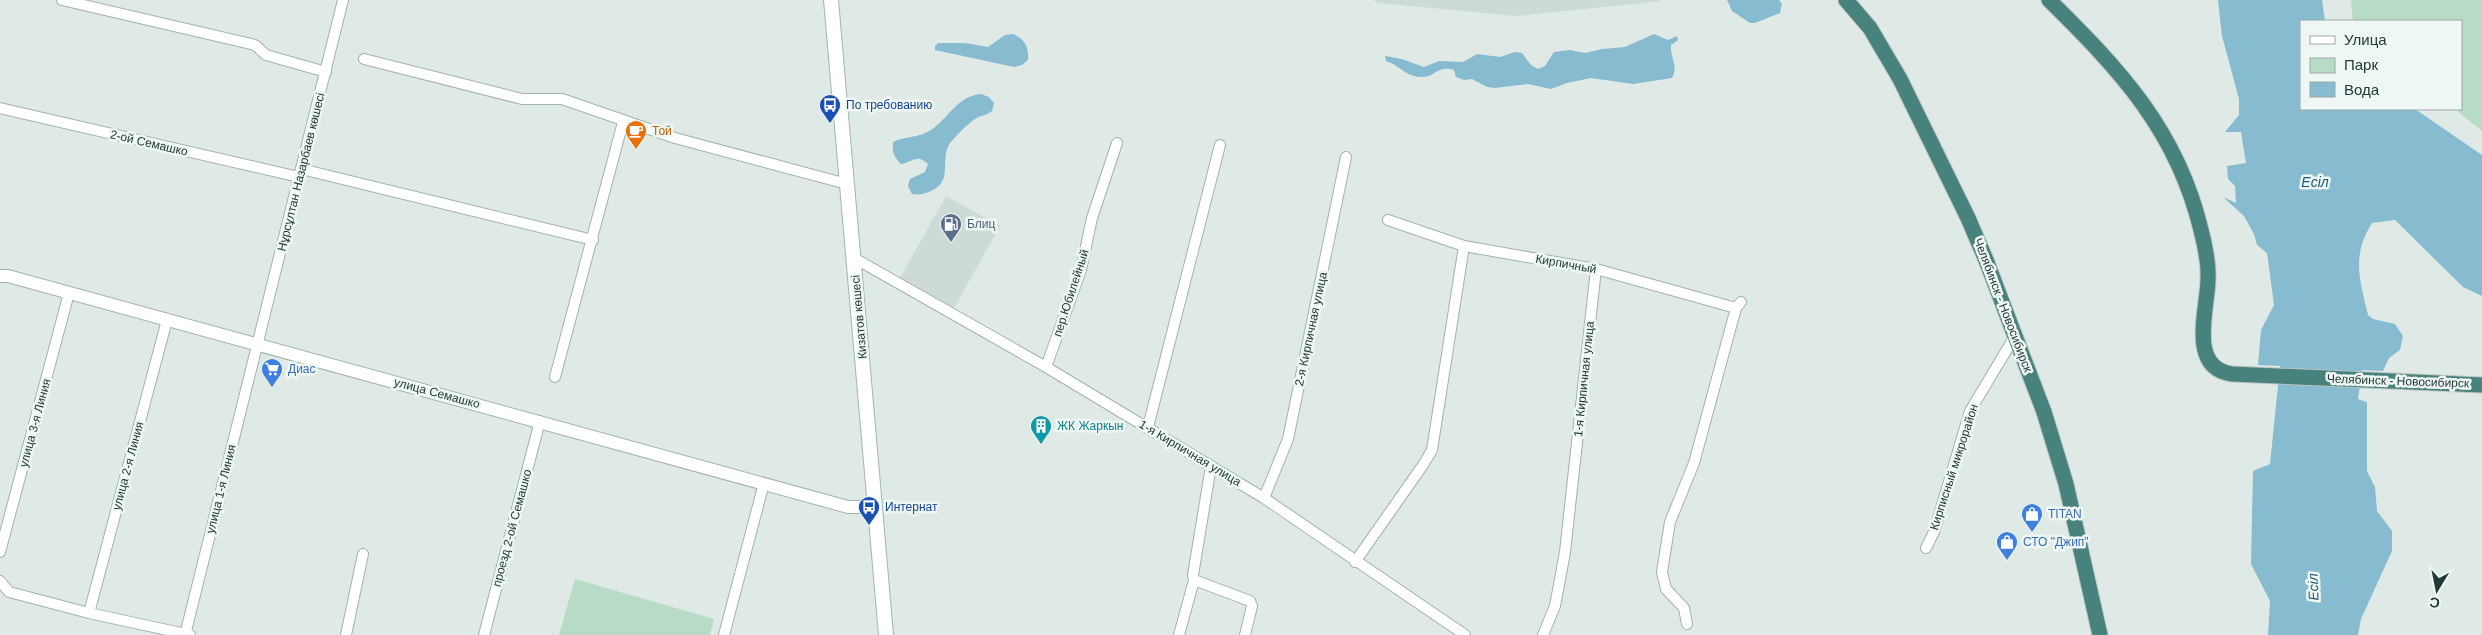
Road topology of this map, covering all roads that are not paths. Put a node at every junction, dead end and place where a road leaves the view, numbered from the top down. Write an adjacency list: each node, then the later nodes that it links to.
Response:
1 (62, 0): 9 (street)
2 (343, 0): 9 (street, Нұрсұлтан Назарбаев көшесі)
3 (831, 0): 18 (main road, Кизатов көшесі)
4 (1846, 0): 10 (highway, Челябинск - Новосибирск)
5 (1862, 0): 10 (highway)
6 (2039, 0): 13 (highway, Челябинск - Новосибирск)
7 (2049, 0): 13 (highway, Челябинск - Новосибирск)
8 (364, 59): 12 (street)
9 (326, 72): 17 (street, Нұрсұлтан Назарбаев көшесі)
10 (1900, 80): 27 (highway, Челябинск - Новосибирск)
11 (0, 108): 17 (street, 2-ой Семашко)
12 (623, 122): 18 (street); 20 (street)
13 (2156, 123): 31 (highway, Челябинск - Новосибирск)
14 (1117, 144): 29 (street, пер.Юбилейный)
15 (1220, 145): 33 (street)
16 (1346, 157): 36 (street, 2-я Кирпичная улица)
17 (300, 173): 20 (street, 2-ой Семашко); 28 (street, Нұрсұлтан Назарбаев көшесі)
18 (847, 184): 22 (main road, Кизатов көшесі)
19 (1388, 220): 21 (street, Кирпичный)
20 (593, 240): 30 (street)
21 (1464, 246): 23 (street, Кирпичный); 41 (street)
22 (854, 258): 29 (street, 1-я Кирпичная улица); 37 (main road, Кизатов көшесі)
23 (1596, 269): 45 (street, Кирпичный); 54 (street, 1-я Кирпичная улица)
24 (0, 276): 25 (street, улица Семашко)
25 (70, 293): 26 (street, улица Семашко); 39 (street, улица 3-я Линия)
26 (166, 320): 28 (street, улица Семашко); 44 (street, улица 2-я Линия)
27 (2015, 336): 38 (street, Кирписный микрорайон); 55 (highway, Челябинск - Новосибирск)
28 (258, 343): 32 (street, улица Семашко); 46 (street, улица 1-я Линия)
29 (1046, 367): 33 (street, 1-я Кирпичная улица)
30 (555, 377)
31 (2482, 385)
32 (540, 421): 35 (street, улица Семашко); 48 (street, проезд 2-ой Семашко)
33 (1148, 427): 34 (street, 1-я Кирпичная улица)
34 (1211, 466): 36 (street, 1-я Кирпичная улица); 42 (street)
35 (764, 483): 37 (street, улица Семашко); 49 (street)
36 (1264, 498): 41 (street, 1-я Кирпичная улица)
37 (874, 507): 50 (main road, Кизатов көшесі)
38 (1926, 548)
39 (0, 552)
40 (364, 554): 47 (street)
41 (1355, 562): 53 (street, 1-я Кирпичная улица)
42 (1194, 580): 51 (street); 52 (street)
43 (2, 584): 44 (street)
44 (89, 613): 46 (street)
45 (1687, 624)
46 (187, 634)
47 (346, 635)
48 (484, 635)
49 (724, 635)
50 (886, 635)
51 (1179, 635)
52 (1245, 635)
53 (1465, 635)
54 (1543, 635)
55 (2100, 635)

